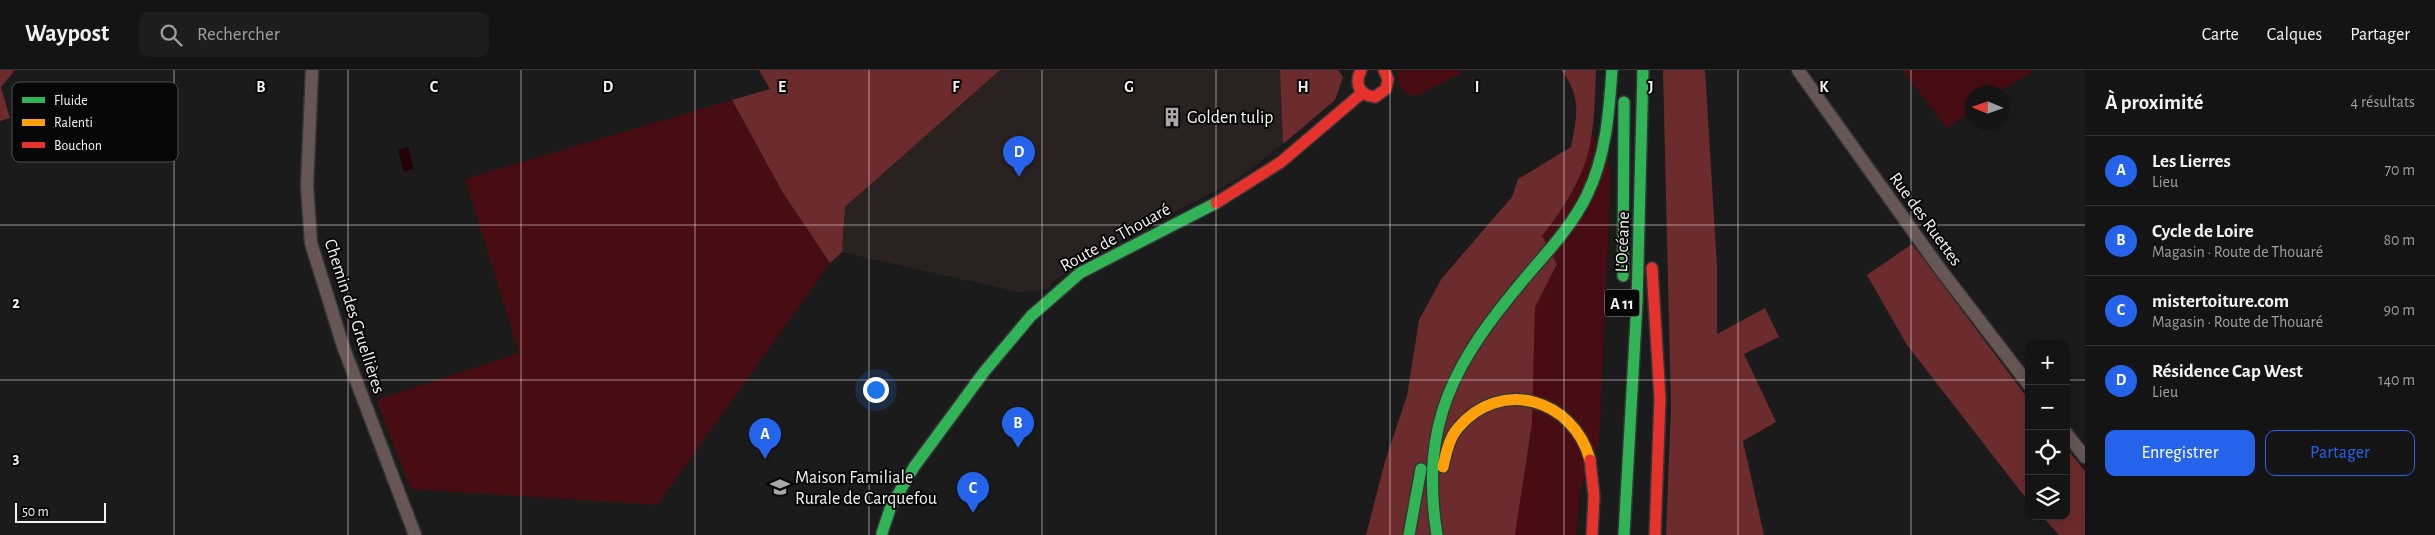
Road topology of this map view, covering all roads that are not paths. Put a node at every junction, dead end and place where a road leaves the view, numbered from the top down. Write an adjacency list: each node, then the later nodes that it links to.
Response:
1 (312, 70): 18 (street, Chemin des Gruellières)
2 (1360, 70): 8 (main road)
3 (1384, 70): 8 (main road)
4 (1612, 70): 13 (main road)
5 (1643, 70): 9 (main road, L’Océane / A 11)
6 (1798, 70): 14 (street, Rue des Ruettes)
7 (1624, 92): 12 (main road, L’Océane / A 11)
8 (1362, 93): 17 (main road, Route de Thouaré)
9 (1642, 198): 10 (main road); 23 (main road, L’Océane / A 11)
10 (1651, 232)
11 (1651, 258): 24 (main road)
12 (1622, 290)
13 (1470, 350): 19 (main road); 20 (main road)
14 (2025, 379)
15 (2070, 438): 16 (street)
16 (2085, 457)
17 (879, 533)
18 (415, 535)
19 (1409, 535)
20 (1437, 535)
21 (1448, 535): 22 (main road)
22 (1592, 535)
23 (1624, 535)
24 (1655, 535)

